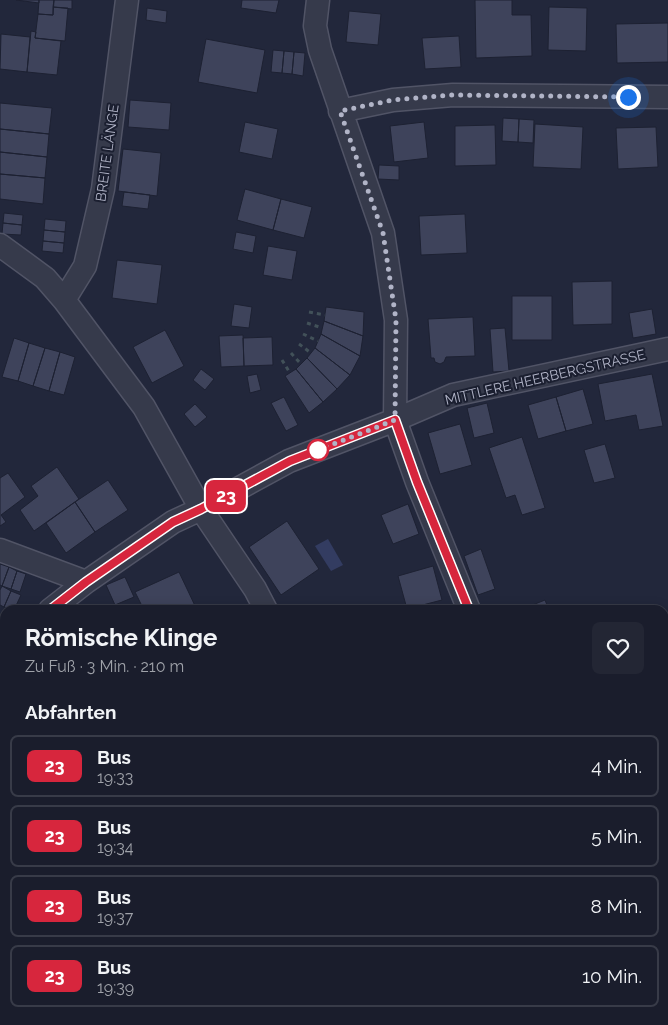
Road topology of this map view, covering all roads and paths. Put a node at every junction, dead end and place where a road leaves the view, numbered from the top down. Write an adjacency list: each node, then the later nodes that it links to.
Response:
1 (127, 0): 6 (street, BREITE LÄNGE)
2 (318, 0): 4 (street)
3 (668, 97): 4 (street)
4 (340, 111): 20 (street)
5 (0, 245): 6 (street)
6 (64, 300): 21 (street)
7 (309, 312): 8 (path)
8 (325, 315)
9 (307, 323): 10 (path)
10 (322, 328)
11 (304, 334): 12 (path)
12 (318, 341)
13 (299, 344): 16 (path)
14 (668, 349): 20 (street, MITTLERE HEERBERGSTRASSE)
15 (291, 353): 18 (path)
16 (311, 354)
17 (282, 360): 19 (path)
18 (302, 364)
19 (290, 373)
20 (395, 420): 21 (street, MITTLERE HEERBERGSTRASSE); 26 (street)
21 (201, 509): 23 (street, MITTLERE HEERBERGSTRASSE); 25 (street)
22 (0, 550): 23 (street)
23 (86, 582): 24 (street, MITTLERE HEERBERGSTRASSE)
24 (56, 605)
25 (263, 605)
26 (467, 605)

